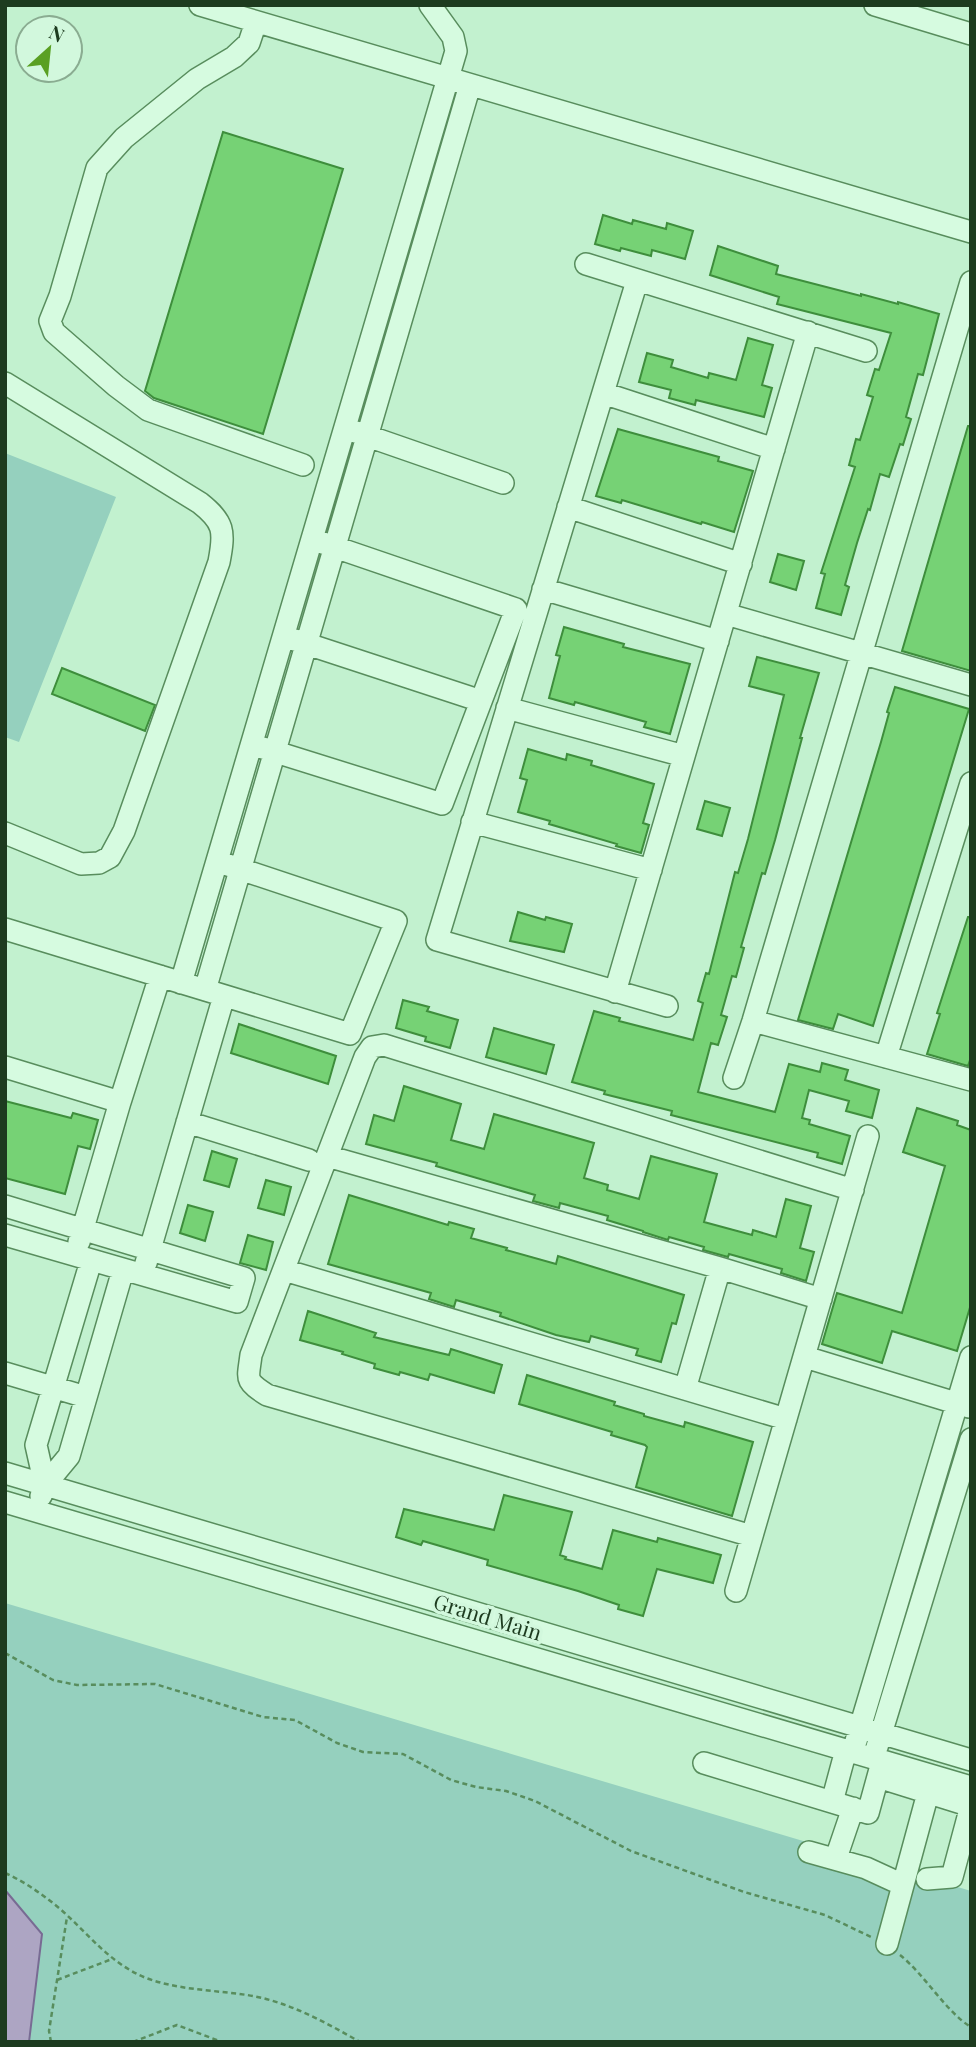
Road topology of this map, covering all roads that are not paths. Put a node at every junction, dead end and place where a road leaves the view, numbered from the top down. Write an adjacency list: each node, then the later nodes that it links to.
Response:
1 (200, 5): 5 (street)
2 (430, 5): 7 (street)
3 (875, 5): 4 (street)
4 (940, 15): 6 (street)
5 (256, 22): 7 (street); 24 (street)
6 (971, 34)
7 (447, 78): 8 (street); 9 (street)
8 (470, 85): 10 (street); 11 (street)
9 (412, 197): 10 (street); 15 (street)
10 (436, 201): 16 (street)
11 (971, 232)
12 (586, 264): 13 (street)
13 (637, 281): 17 (street); 20 (street)
14 (971, 282): 35 (street)
15 (377, 316): 16 (street); 21 (street)
16 (400, 323): 22 (street)
17 (808, 332): 18 (street); 23 (street)
18 (866, 351)
19 (5, 383): 44 (street)
20 (603, 393): 23 (street); 26 (street)
21 (344, 428): 22 (street); 27 (street)
22 (367, 436): 25 (street); 28 (street)
23 (774, 449): 29 (street)
24 (303, 465)
25 (503, 483)
26 (568, 507): 29 (street); 30 (street)
27 (311, 539): 28 (street); 32 (street)
28 (335, 547): 34 (street); 37 (street)
29 (740, 564): 31 (street)
30 (543, 589): 33 (street); 38 (street)
31 (726, 614): 33 (street); 35 (street)
32 (283, 636): 34 (street); 39 (street)
33 (718, 641): 41 (street)
34 (306, 644): 37 (street); 40 (street)
35 (862, 653): 36 (street); 54 (street)
36 (971, 684)
37 (481, 701): 40 (street)
38 (507, 708): 41 (street); 43 (street)
39 (251, 744): 40 (street); 45 (street)
40 (275, 752): 46 (street)
41 (684, 756): 47 (street)
42 (971, 783): 55 (street)
43 (472, 822): 47 (street); 51 (street)
44 (5, 833)
45 (216, 861): 46 (street); 50 (street)
46 (240, 869): 52 (street); 52 (street)
47 (651, 870): 51 (street)
48 (5, 929): 49 (street)
49 (160, 976): 50 (street); 59 (street)
50 (181, 982): 52 (street)
51 (615, 992): 53 (street)
52 (215, 993): 60 (street)
53 (667, 1006)
54 (753, 1021): 55 (street); 57 (street)
55 (886, 1057): 58 (street)
56 (5, 1067): 59 (street)
57 (734, 1078)
58 (971, 1080)
59 (120, 1102): 65 (street)
60 (187, 1122): 62 (street); 67 (street)
61 (868, 1136): 63 (street)
62 (318, 1158): 63 (street); 69 (street); 70 (street)
63 (853, 1190): 72 (street)
64 (5, 1206): 65 (street)
65 (83, 1230): 67 (street); 68 (street)
66 (5, 1236): 68 (street)
67 (150, 1250): 71 (street); 71 (street)
68 (83, 1258): 71 (street); 76 (street)
69 (720, 1268): 72 (street); 77 (street)
70 (284, 1270): 77 (street); 86 (street)
71 (133, 1273): 78 (street)
72 (821, 1299): 73 (street)
73 (805, 1357): 79 (street); 80 (street)
74 (971, 1357): 79 (street)
75 (5, 1373): 76 (street)
76 (53, 1387): 78 (street); 83 (street)
77 (685, 1389): 80 (street)
78 (86, 1397): 83 (street)
79 (964, 1406): 88 (street)
80 (786, 1419): 86 (street)
81 (971, 1439): 89 (street)
82 (5, 1473): 83 (street, Grand Main)
83 (45, 1485): 85 (street); 90 (street, Grand Main)
84 (5, 1502): 85 (street, Grand Main)
85 (37, 1512): 92 (street, Grand Main)
86 (752, 1536): 87 (street)
87 (737, 1591)
88 (885, 1646): 89 (street); 90 (street)
89 (906, 1652): 91 (street)
90 (860, 1727): 91 (street, Grand Main); 92 (street)
91 (881, 1733): 93 (street, Grand Main); 95 (street)
92 (849, 1751): 95 (street, Grand Main); 98 (street)
93 (971, 1759)
94 (704, 1763): 98 (street)
95 (878, 1766): 96 (street, Grand Main); 97 (street); 98 (street)
96 (971, 1787)
97 (928, 1793): 101 (street); 102 (street)
98 (842, 1805): 100 (street)
99 (809, 1852): 100 (street)
100 (836, 1858): 102 (street)
101 (927, 1879)
102 (903, 1885): 103 (street)
103 (887, 1944)

